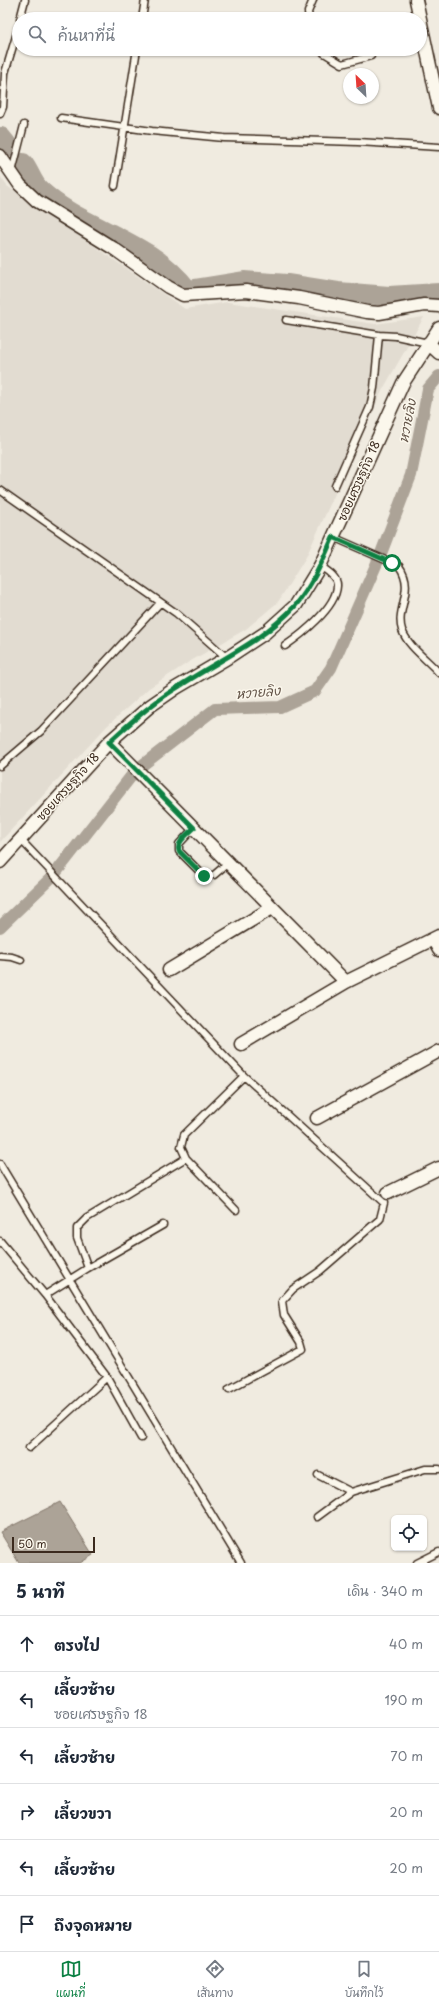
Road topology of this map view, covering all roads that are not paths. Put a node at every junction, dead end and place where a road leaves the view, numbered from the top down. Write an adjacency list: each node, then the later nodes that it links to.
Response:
1 (25, 0): 5 (lane)
2 (145, 0): 6 (lane)
3 (313, 0): 7 (lane)
4 (416, 0): 8 (street)
5 (22, 12)
6 (143, 12)
7 (308, 12)
8 (419, 12)
9 (12, 50): 15 (lane)
10 (427, 52): 14 (street)
11 (136, 56): 18 (lane)
12 (328, 56): 13 (lane)
13 (371, 56)
14 (439, 108)
15 (0, 114)
16 (61, 118): 18 (lane)
17 (24, 125): 21 (lane)
18 (125, 128): 19 (lane); 22 (lane)
19 (439, 147)
20 (0, 156): 21 (street)
21 (12, 173): 23 (street)
22 (115, 186)
23 (439, 306)
24 (286, 320): 26 (lane)
25 (439, 328): 27 (street, ซอยเศรษฐกิจ 18)
26 (379, 335): 27 (lane); 29 (lane)
27 (428, 343): 28 (street); 31 (street, ซอยเศรษฐกิจ 18)
28 (439, 353)
29 (335, 486)
30 (0, 490): 33 (lane)
31 (333, 537): 32 (street, ซอยเศรษฐกิจ 18); 36 (lane)
32 (320, 566): 34 (lane); 35 (street, ซอยเศรษฐกิจ 18)
33 (160, 603): 35 (lane); 38 (lane)
34 (285, 646)
35 (227, 658): 37 (street, ซอยเศรษฐกิจ 18)
36 (439, 673)
37 (109, 742): 39 (street); 40 (street, ซอยเศรษฐกิจ 18)
38 (0, 766)
39 (194, 828): 42 (street); 42 (lane)
40 (21, 840): 41 (street, ซอยเศรษฐกิจ 18); 52 (lane)
41 (0, 862)
42 (228, 863): 43 (street)
43 (272, 908): 48 (street); 49 (street)
44 (436, 938): 45 (street); 49 (street)
45 (439, 950)
46 (0, 956): 47 (lane)
47 (21, 960)
48 (169, 970)
49 (346, 982): 50 (street)
50 (241, 1044)
51 (439, 1051): 53 (street)
52 (244, 1076): 54 (lane); 65 (lane)
53 (317, 1118)
54 (186, 1158): 58 (lane); 61 (lane)
55 (0, 1164): 62 (lane)
56 (439, 1168): 57 (street)
57 (388, 1193)
58 (236, 1210)
59 (163, 1225): 61 (lane)
60 (0, 1241): 63 (lane)
61 (88, 1268): 62 (lane)
62 (69, 1279): 63 (lane); 73 (lane)
63 (45, 1295): 64 (lane)
64 (107, 1378): 66 (lane); 67 (lane)
65 (229, 1389)
66 (141, 1438)
67 (29, 1448)
68 (439, 1469): 70 (lane)
69 (318, 1475): 70 (lane)
70 (351, 1492): 71 (lane)
71 (317, 1518)
72 (439, 1552): 74 (lane)
73 (241, 1563)
74 (417, 1563)

